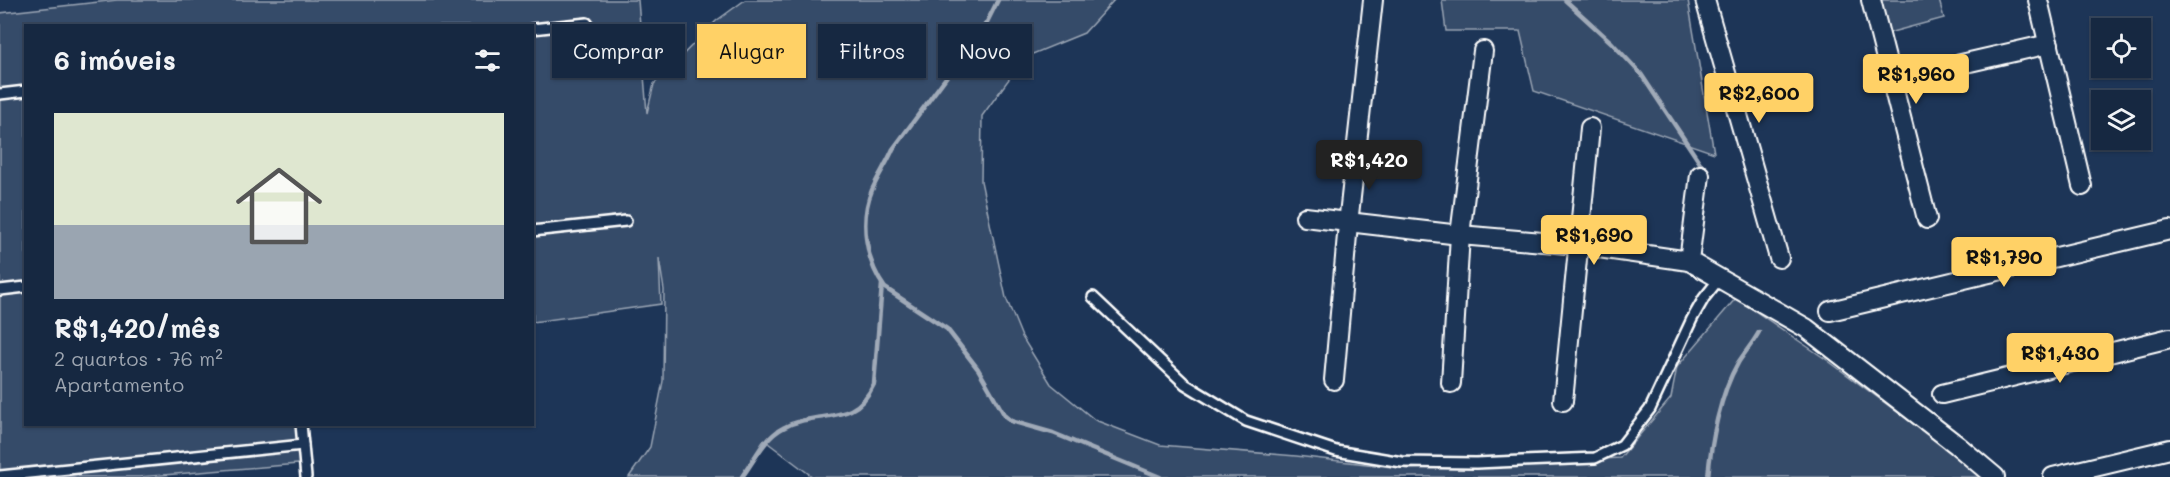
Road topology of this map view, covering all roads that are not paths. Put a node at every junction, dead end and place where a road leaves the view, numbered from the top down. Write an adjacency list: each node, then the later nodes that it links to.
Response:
1 (1373, 0): 18 (street)
2 (1705, 0): 23 (street)
3 (1871, 0): 9 (street)
4 (2038, 0): 7 (street)
5 (587, 23): 6 (lane)
6 (534, 30)
7 (2049, 44): 9 (street); 14 (street)
8 (1483, 51): 21 (street)
9 (1891, 80): 16 (street)
10 (24, 91): 11 (lane)
11 (0, 94)
12 (1590, 128): 22 (street)
13 (1700, 174): 24 (street)
14 (2082, 186)
15 (1305, 217): 18 (street)
16 (1927, 219)
17 (626, 221): 20 (lane)
18 (1348, 224): 21 (street); 31 (street)
19 (2170, 230): 29 (street)
20 (534, 231)
21 (1460, 235): 22 (street); 32 (street)
22 (1578, 245): 24 (street); 34 (street)
23 (1779, 258)
24 (1689, 261): 25 (street)
25 (1720, 278): 28 (lane); 40 (street)
26 (24, 288): 27 (lane)
27 (0, 290)
28 (1093, 297)
29 (1830, 311)
30 (2170, 339): 33 (street)
31 (1335, 380)
32 (1451, 383)
33 (1942, 394)
34 (1563, 401)
35 (302, 426): 36 (lane)
36 (303, 445): 38 (lane); 39 (lane)
37 (2170, 449): 41 (street)
38 (0, 476)
39 (306, 477)
40 (1995, 477)
41 (2054, 477)

